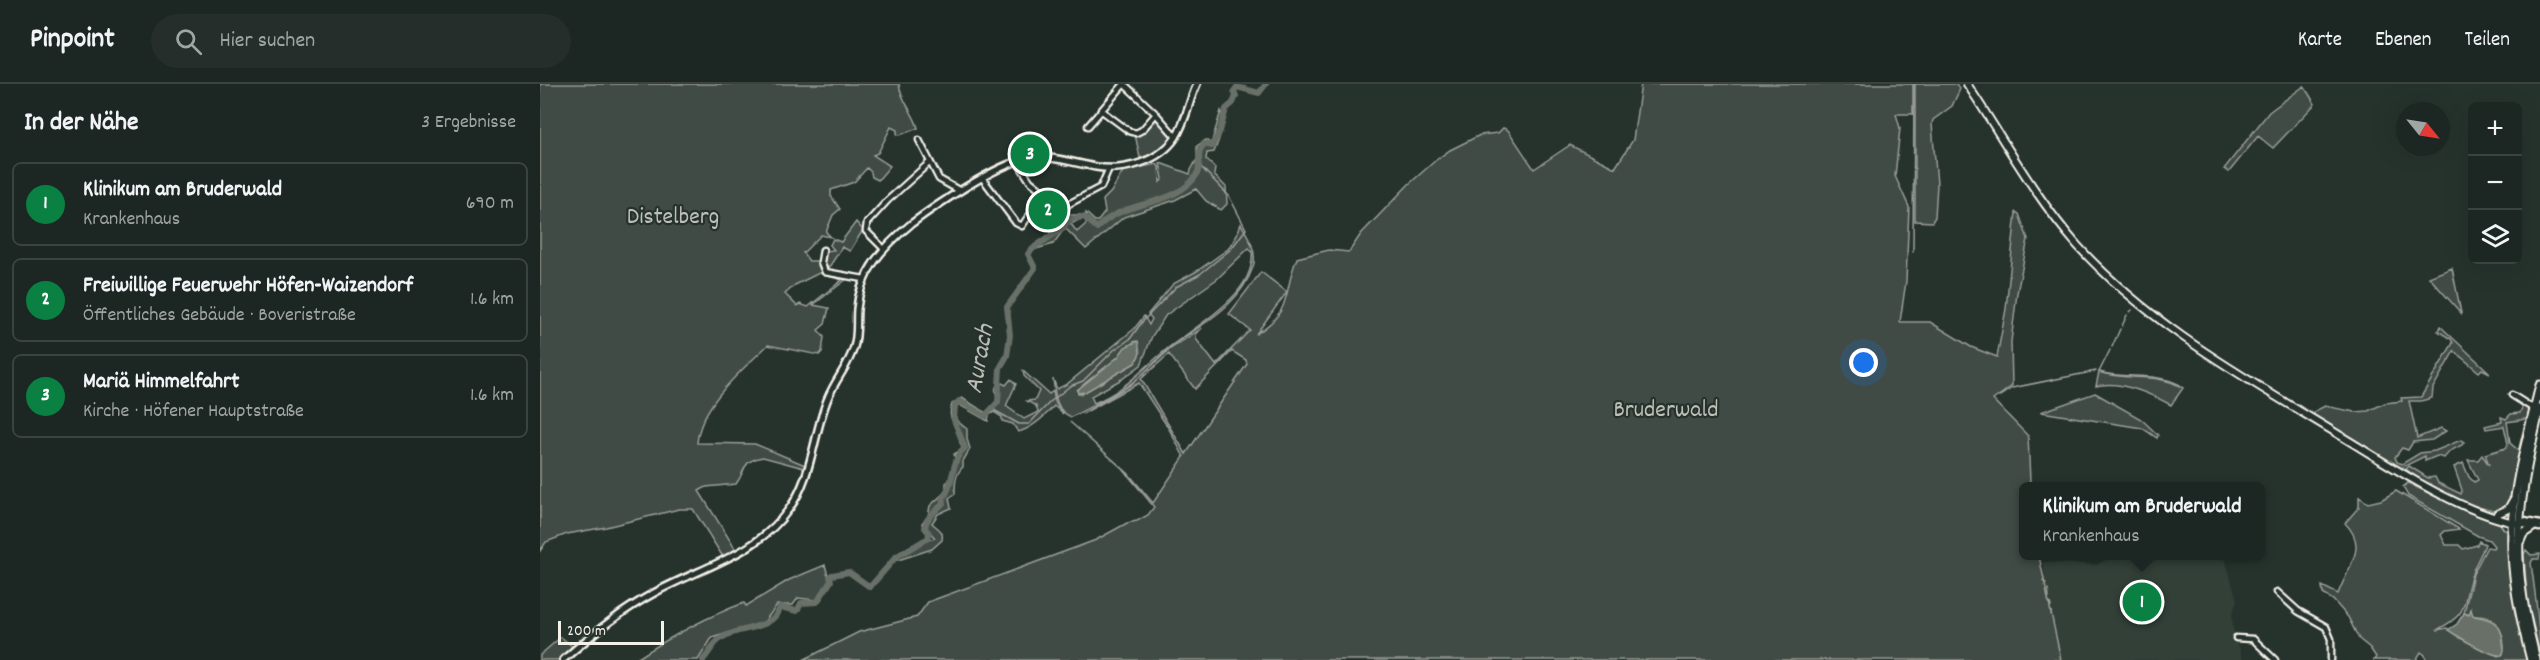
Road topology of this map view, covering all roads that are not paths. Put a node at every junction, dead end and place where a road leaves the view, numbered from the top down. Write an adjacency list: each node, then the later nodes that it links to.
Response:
1 (1124, 84): 4 (street); 5 (street)
2 (1197, 84): 7 (street)
3 (1967, 84): 22 (main road)
4 (1102, 111): 5 (street); 6 (street)
5 (1156, 114): 7 (street)
6 (1088, 126)
7 (1177, 135): 11 (street)
8 (919, 140): 10 (street)
9 (1017, 161): 11 (street); 12 (street); 12 (street)
10 (929, 163): 13 (street); 15 (street)
11 (1109, 168): 14 (street)
12 (983, 179): 13 (street)
13 (960, 191): 15 (street)
14 (1061, 208)
15 (884, 249): 17 (street)
16 (824, 250): 17 (street)
17 (864, 279): 30 (street)
18 (2540, 385): 20 (main road)
19 (2512, 394): 20 (street)
20 (2538, 409): 21 (main road); 24 (main road)
21 (2516, 496): 23 (main road); 24 (main road)
22 (2466, 505): 23 (main road); 24 (main road)
23 (2497, 514): 24 (main road)
24 (2516, 521): 25 (street); 26 (main road); 27 (main road)
25 (2538, 526): 26 (main road)
26 (2518, 546): 27 (main road)
27 (2517, 576): 33 (main road); 34 (main road)
28 (2277, 592): 32 (street)
29 (2236, 638): 31 (street)
30 (562, 660)
31 (2275, 660)
32 (2331, 660)
33 (2531, 660)
34 (2536, 660)

